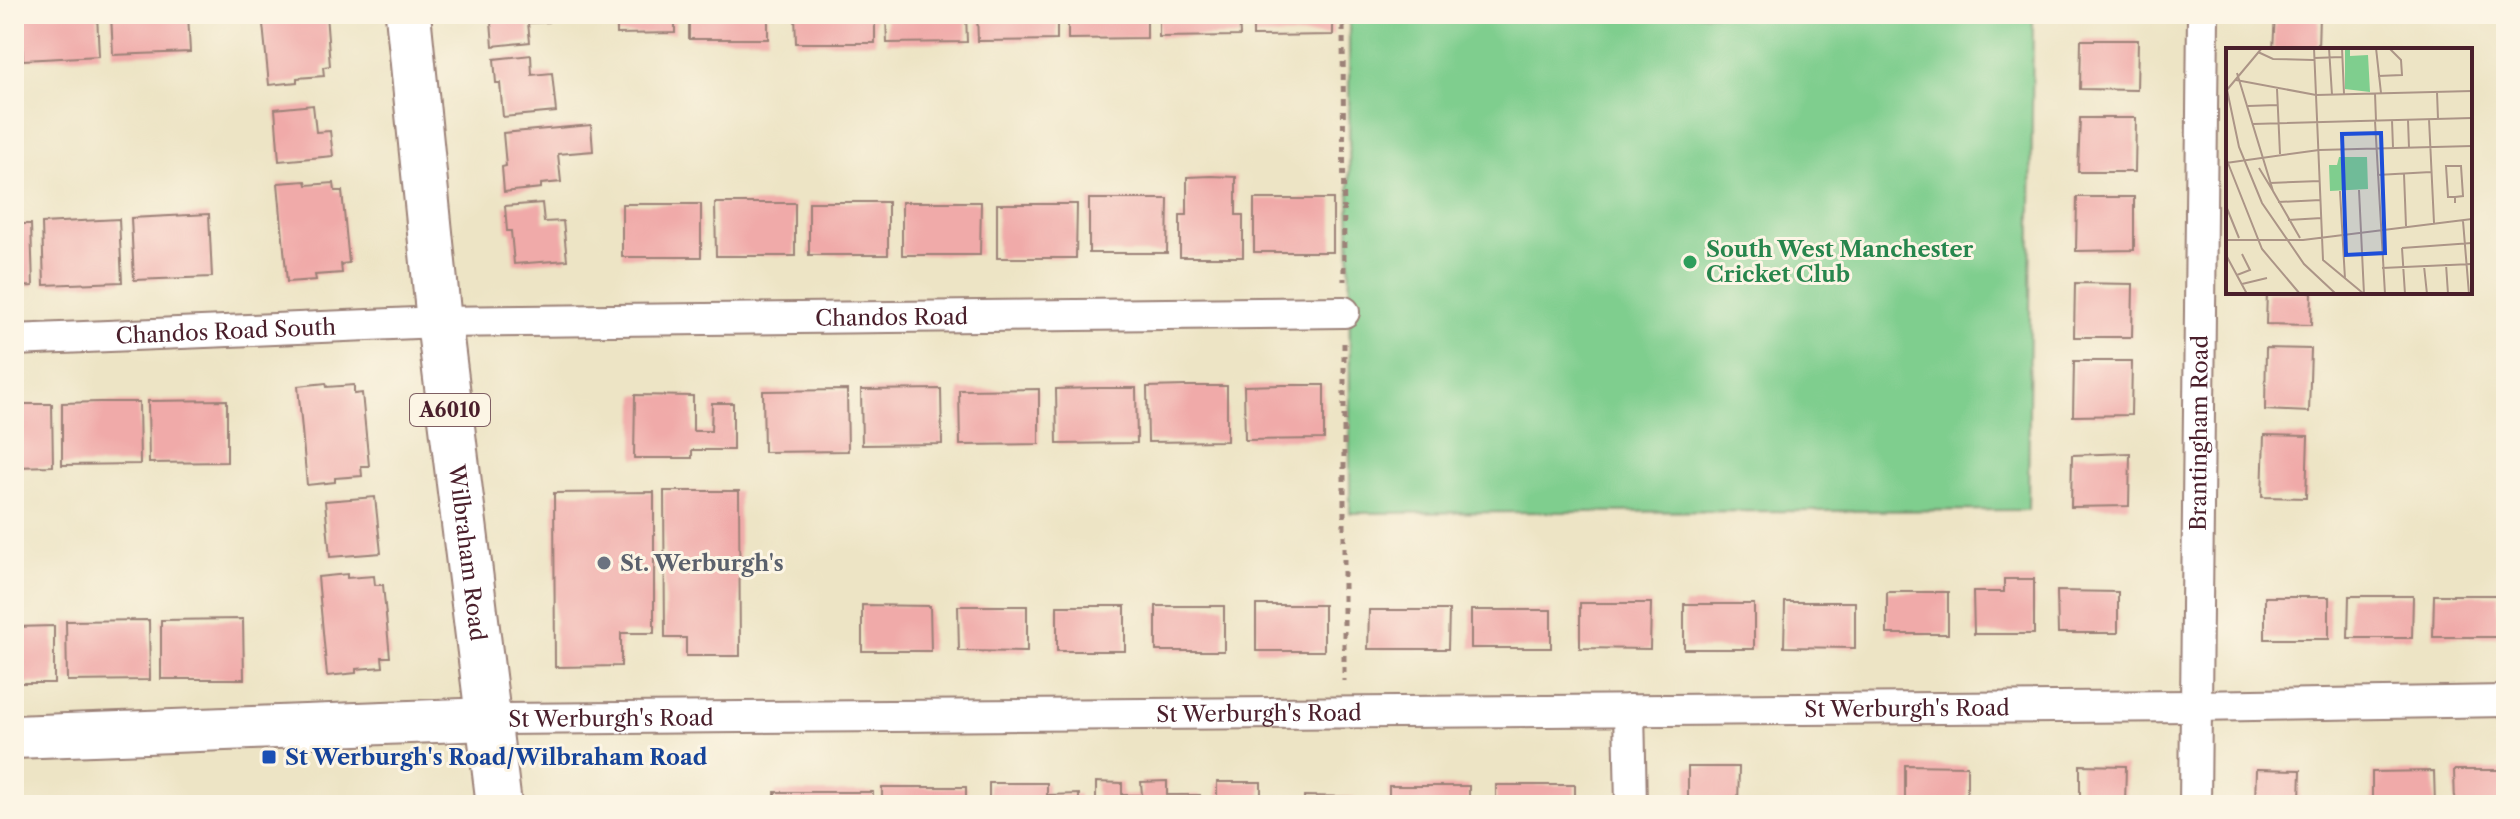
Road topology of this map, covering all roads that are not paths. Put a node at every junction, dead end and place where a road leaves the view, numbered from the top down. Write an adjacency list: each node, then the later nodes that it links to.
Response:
1 (408, 14): 4 (highway, Wilbraham Road / A6010)
2 (2203, 14): 7 (street, Brantingham Road)
3 (1344, 312): 4 (street, Chandos Road)
4 (439, 322): 5 (street, Chandos Road South); 9 (highway, Wilbraham Road / A6010)
5 (14, 340)
6 (2506, 701): 7 (street, St Werburgh's Road)
7 (2196, 706): 8 (street, St Werburgh's Road); 13 (street, Brantingham Road)
8 (1629, 710): 9 (street, St Werburgh's Road); 12 (street)
9 (489, 719): 10 (street, St Werburgh's Road); 11 (highway, Wilbraham Road / A6010)
10 (14, 737)
11 (499, 805)
12 (1631, 805)
13 (2195, 805)

